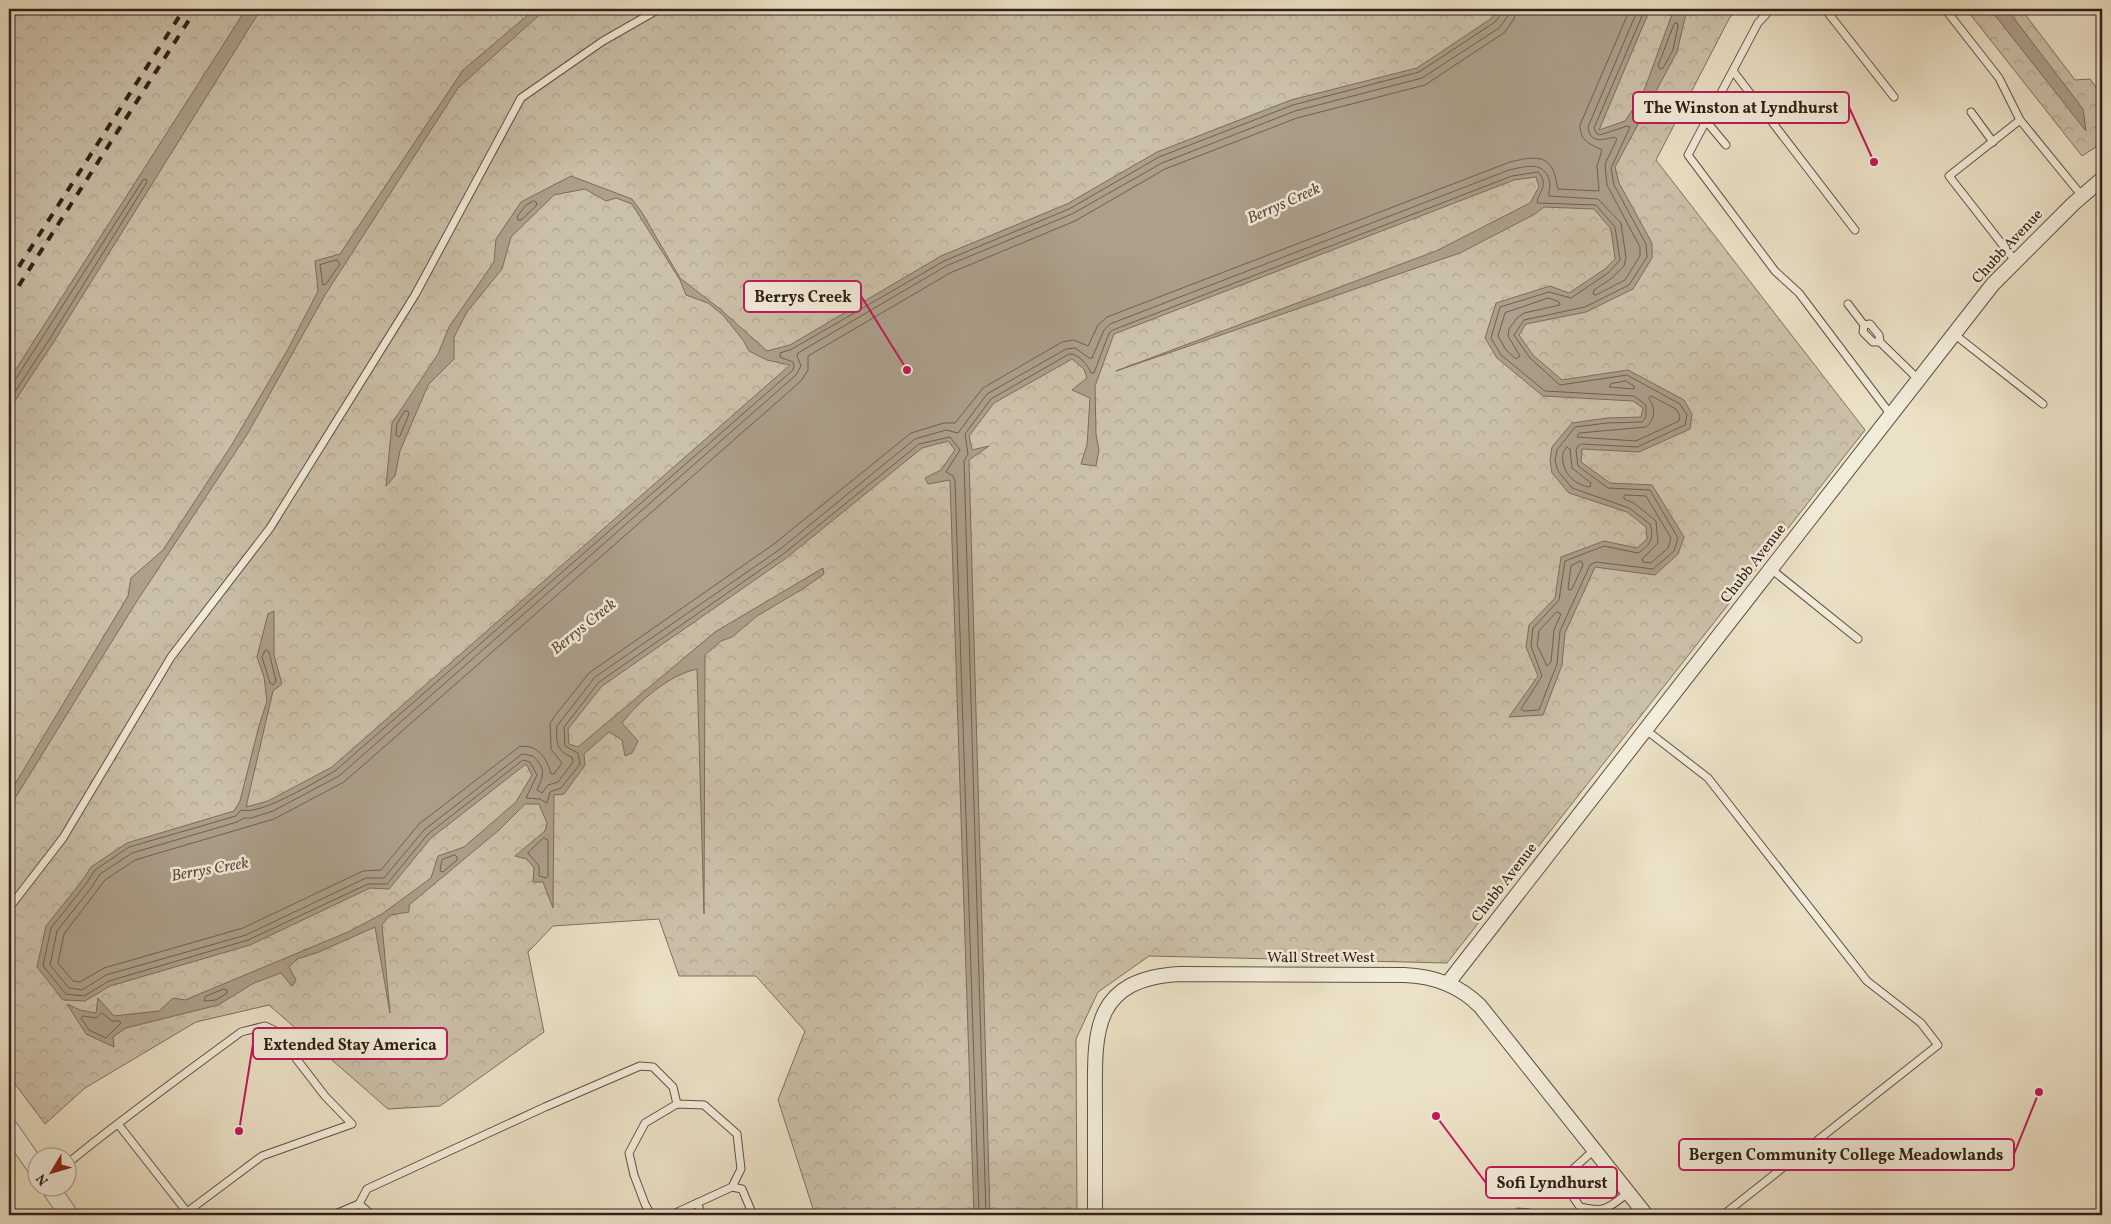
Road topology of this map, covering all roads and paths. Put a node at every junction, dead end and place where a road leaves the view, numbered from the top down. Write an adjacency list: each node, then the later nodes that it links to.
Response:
1 (659, 9): 24 (lane)
2 (1771, 9): 5 (lane)
3 (1825, 9): 6 (lane)
4 (1945, 9): 8 (lane)
5 (1733, 71): 9 (lane); 14 (lane)
6 (1894, 98)
7 (1971, 112): 10 (lane)
8 (2020, 120): 10 (lane); 13 (lane)
9 (1706, 121): 11 (lane); 20 (lane)
10 (1994, 142): 15 (lane)
11 (1726, 145)
12 (2102, 179): 13 (street, Chubb Avenue)
13 (2082, 196): 15 (street, Chubb Avenue)
14 (1855, 230)
15 (2016, 262): 17 (street, Chubb Avenue)
16 (1848, 304): 18 (lane)
17 (1954, 334): 18 (street, Chubb Avenue); 19 (lane)
18 (1918, 380): 20 (street, Chubb Avenue)
19 (2043, 404)
20 (1891, 415): 21 (street, Chubb Avenue)
21 (1771, 568): 22 (lane); 23 (street, Chubb Avenue)
22 (1858, 639)
23 (1646, 730): 25 (street, Chubb Avenue); 46 (lane)
24 (9, 908)
25 (1448, 983): 29 (street, Wall Street West); 44 (street, Wall Street West)
26 (678, 1104): 32 (lane); 35 (lane); 40 (lane)
27 (118, 1124): 27 (lane); 30 (lane)
28 (9, 1128): 31 (street)
29 (1594, 1150): 33 (street, Wall Street West); 33 (lane)
30 (78, 1155)
31 (28, 1156)
32 (732, 1187): 36 (lane); 43 (lane)
33 (1628, 1193): 45 (street, Wall Street West)
34 (56, 1196): 37 (street)
35 (359, 1204): 38 (lane); 39 (lane)
36 (697, 1204): 41 (lane); 42 (lane)
37 (69, 1215)
38 (333, 1215)
39 (372, 1215)
40 (651, 1215)
41 (671, 1215)
42 (702, 1215)
43 (753, 1215)
44 (1095, 1215)
45 (1646, 1215)
46 (1723, 1215)

